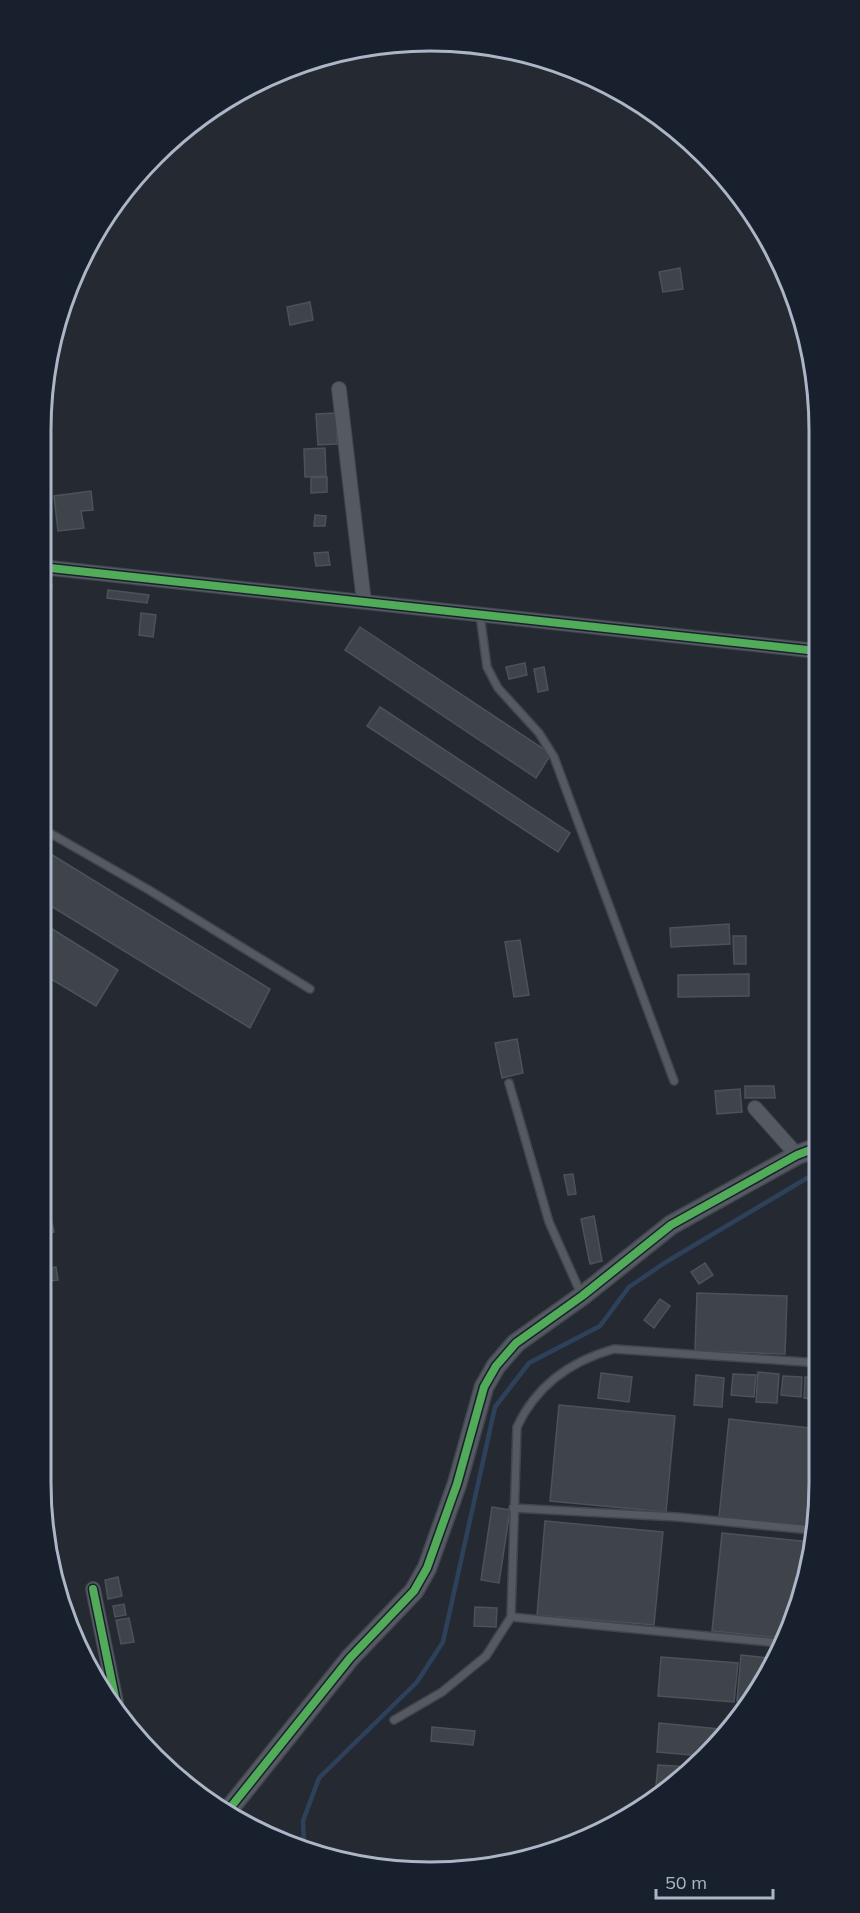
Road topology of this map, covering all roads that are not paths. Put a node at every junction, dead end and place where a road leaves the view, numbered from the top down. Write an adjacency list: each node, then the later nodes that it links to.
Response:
1 (339, 389): 3 (street)
2 (51, 568): 3 (street)
3 (364, 602): 4 (street)
4 (480, 615): 5 (street); 8 (lane)
5 (809, 650)
6 (51, 834): 7 (lane)
7 (310, 989)
8 (674, 1081)
9 (509, 1083): 13 (lane)
10 (755, 1108): 12 (street)
11 (809, 1150): 12 (street)
12 (797, 1155): 13 (street)
13 (582, 1296): 22 (street)
14 (809, 1362): 15 (lane)
15 (513, 1508): 16 (lane); 18 (lane)
16 (806, 1529)
17 (93, 1589): 20 (street)
18 (510, 1617): 19 (lane); 21 (lane)
19 (774, 1642)
20 (114, 1692)
21 (394, 1720)
22 (232, 1806)

